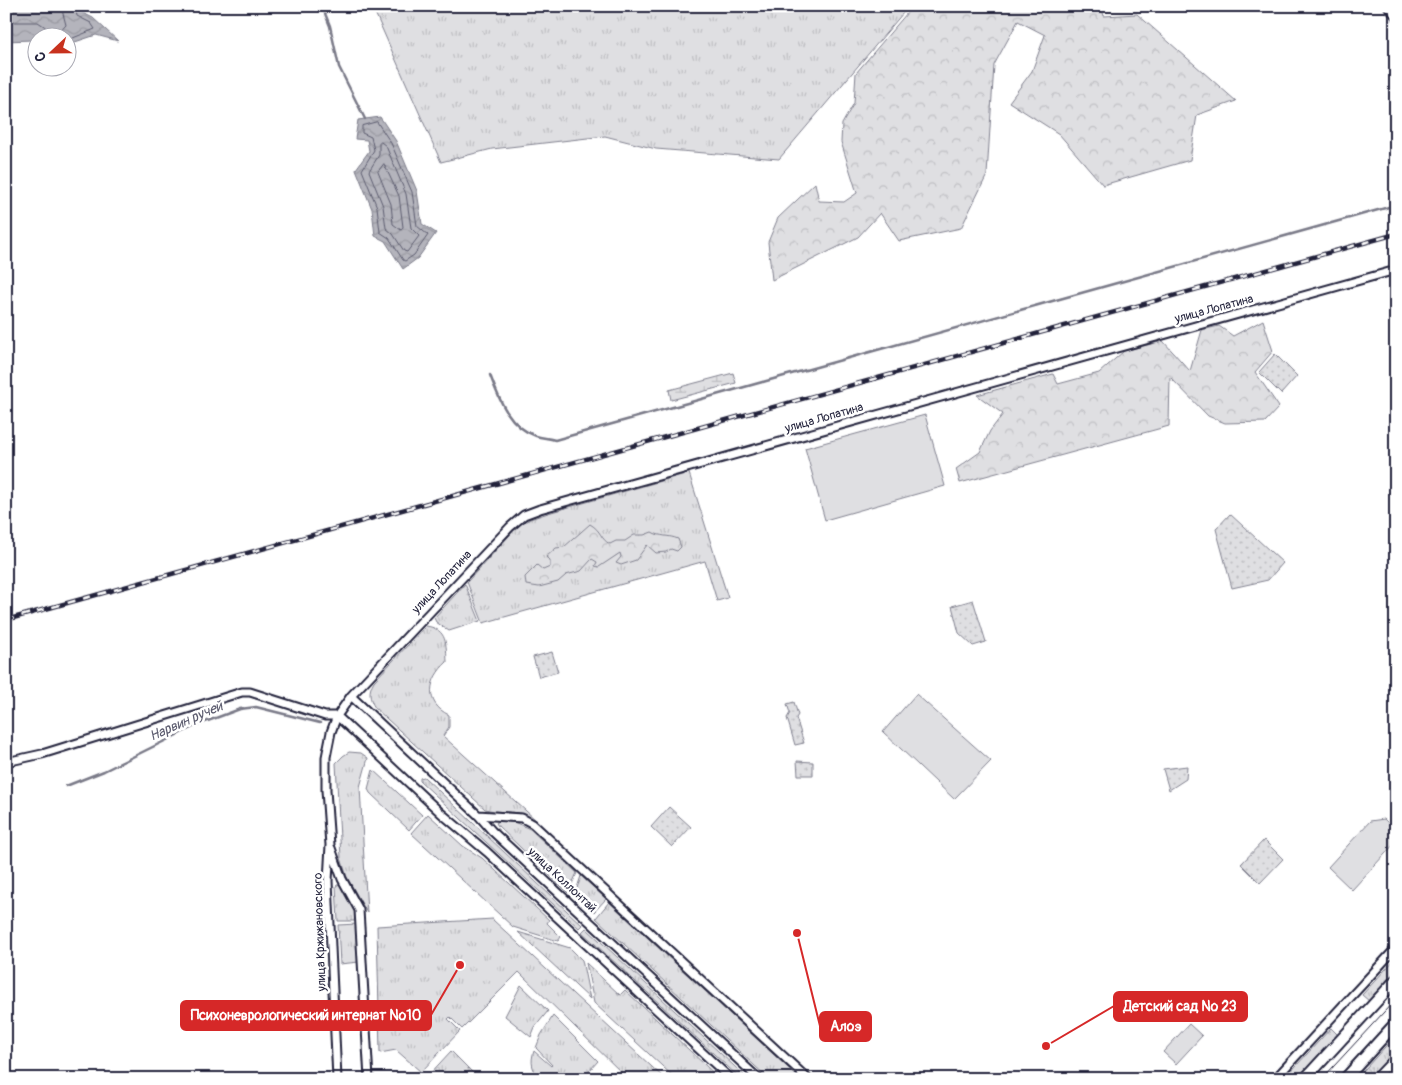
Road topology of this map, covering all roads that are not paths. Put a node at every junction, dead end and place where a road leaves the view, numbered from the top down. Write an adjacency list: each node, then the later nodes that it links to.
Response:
1 (1388, 6): 2 (street)
2 (1396, 16)
3 (1396, 270): 4 (street, улица Лопатина)
4 (351, 696): 5 (street, улица Лопатина); 7 (street, улица Коллонтай)
5 (337, 716): 6 (street); 8 (street, улица Кржижановского); 17 (street)
6 (6, 762)
7 (478, 815): 18 (street, улица Коллонтай); 19 (street)
8 (330, 845): 9 (street, улица Кржижановского); 10 (street, улица Кржижановского)
9 (342, 879): 10 (street); 16 (street, улица Кржижановского)
10 (328, 881): 15 (street, улица Кржижановского)
11 (1396, 948): 20 (street)
12 (1396, 980): 21 (main road)
13 (1396, 1023): 22 (main road)
14 (1396, 1057): 23 (street)
15 (338, 1079)
16 (369, 1079)
17 (731, 1079)
18 (759, 1079)
19 (808, 1079)
20 (1275, 1079)
21 (1305, 1079)
22 (1345, 1079)
23 (1375, 1079)

